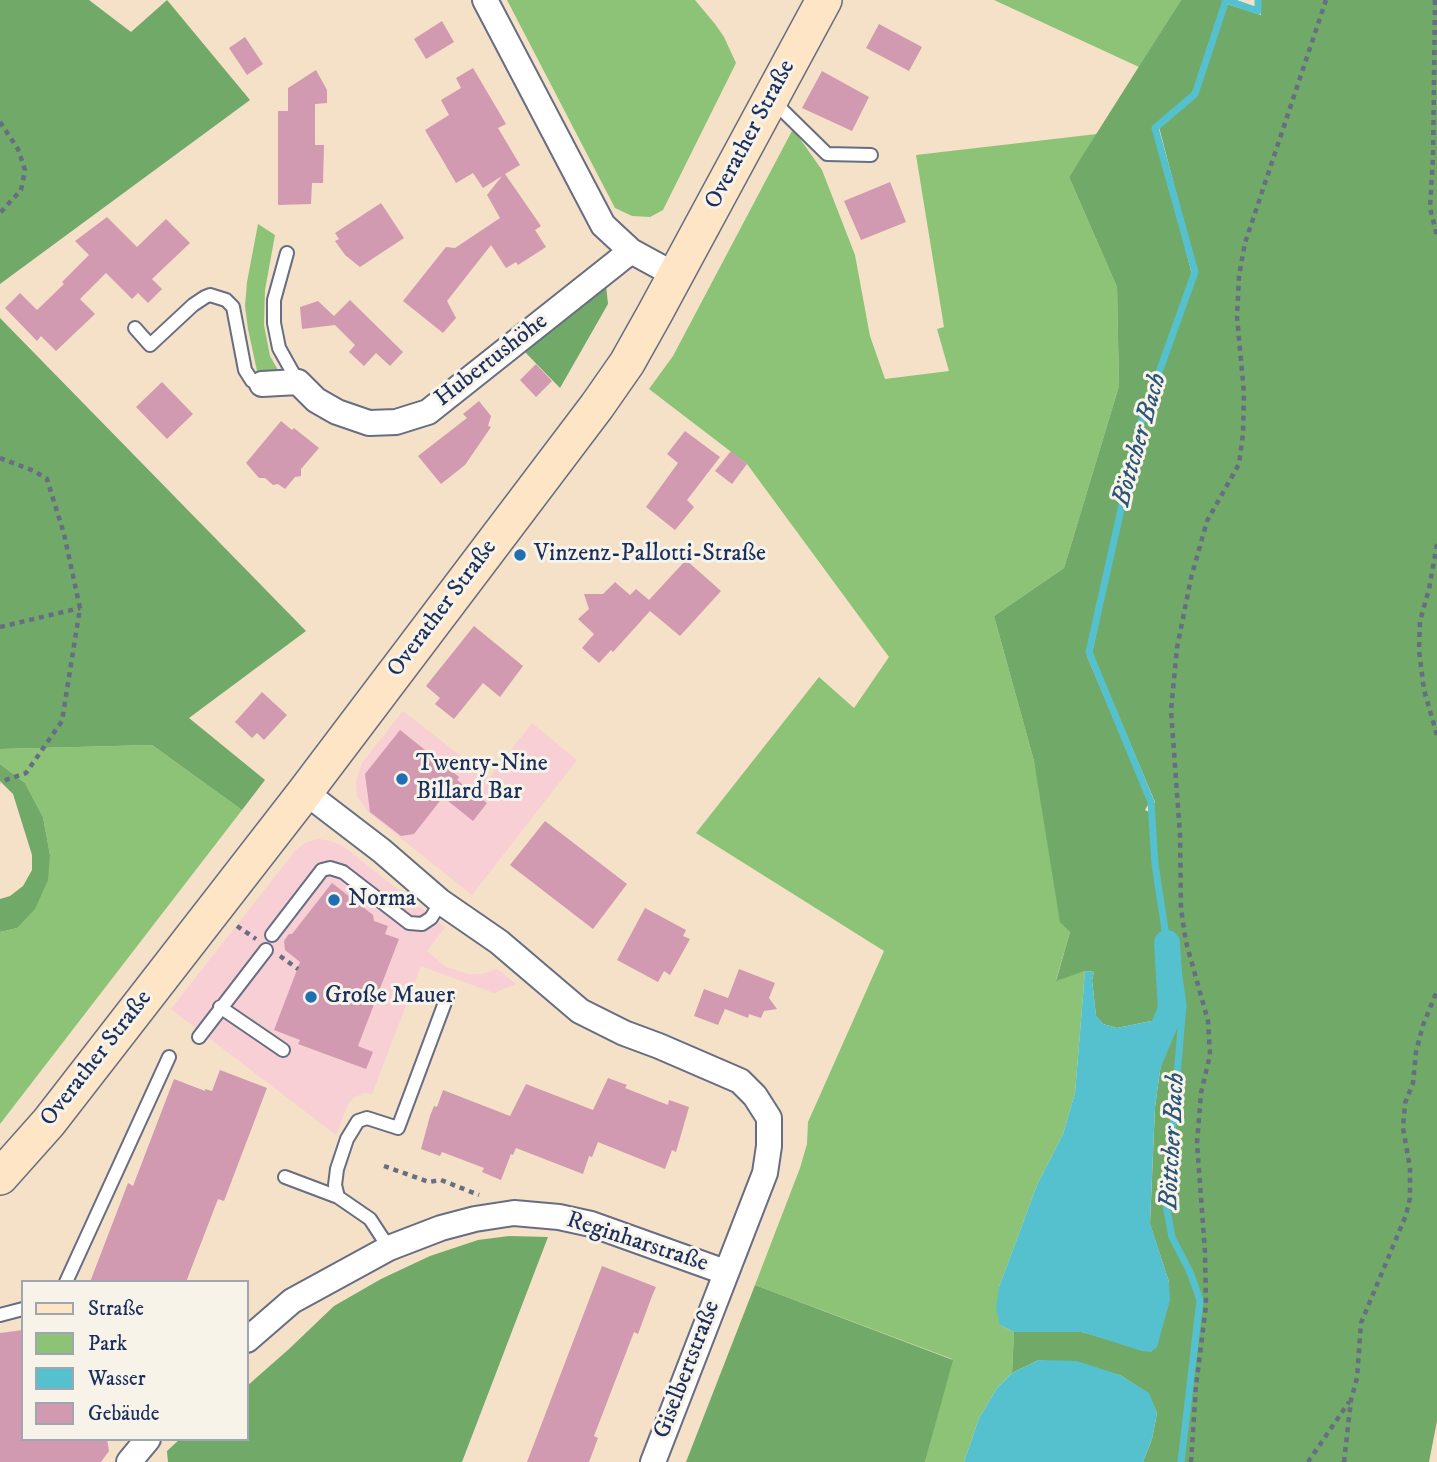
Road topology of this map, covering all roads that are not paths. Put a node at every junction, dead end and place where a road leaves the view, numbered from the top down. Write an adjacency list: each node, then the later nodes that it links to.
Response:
1 (485, 0): 5 (street)
2 (824, 0): 3 (main road, Overather Straße)
3 (769, 98): 4 (lane); 7 (main road, Overather Straße)
4 (871, 155)
5 (631, 251): 7 (street); 9 (street, Hubertushöhe)
6 (287, 253): 9 (lane)
7 (675, 275): 11 (main road, Overather Straße)
8 (135, 328): 10 (lane)
9 (298, 382): 10 (street)
10 (262, 384)
11 (305, 792): 12 (street); 20 (main road, Overather Straße)
12 (441, 902): 13 (lane); 24 (street, Giselbertstraße)
13 (272, 935)
14 (266, 950): 16 (lane)
15 (447, 997): 22 (lane)
16 (220, 1007): 17 (lane); 18 (lane)
17 (199, 1037)
18 (283, 1050)
19 (169, 1056): 25 (lane)
20 (0, 1177)
21 (285, 1177): 22 (lane)
22 (338, 1197): 23 (lane)
23 (389, 1248): 24 (street, Reginharstraße); 28 (street, Reginharstraße)
24 (725, 1272): 31 (street, Giselbertstraße)
25 (67, 1280)
26 (21, 1310): 27 (lane)
27 (0, 1315)
28 (248, 1339)
29 (146, 1441): 30 (street)
30 (129, 1462)
31 (653, 1462)

